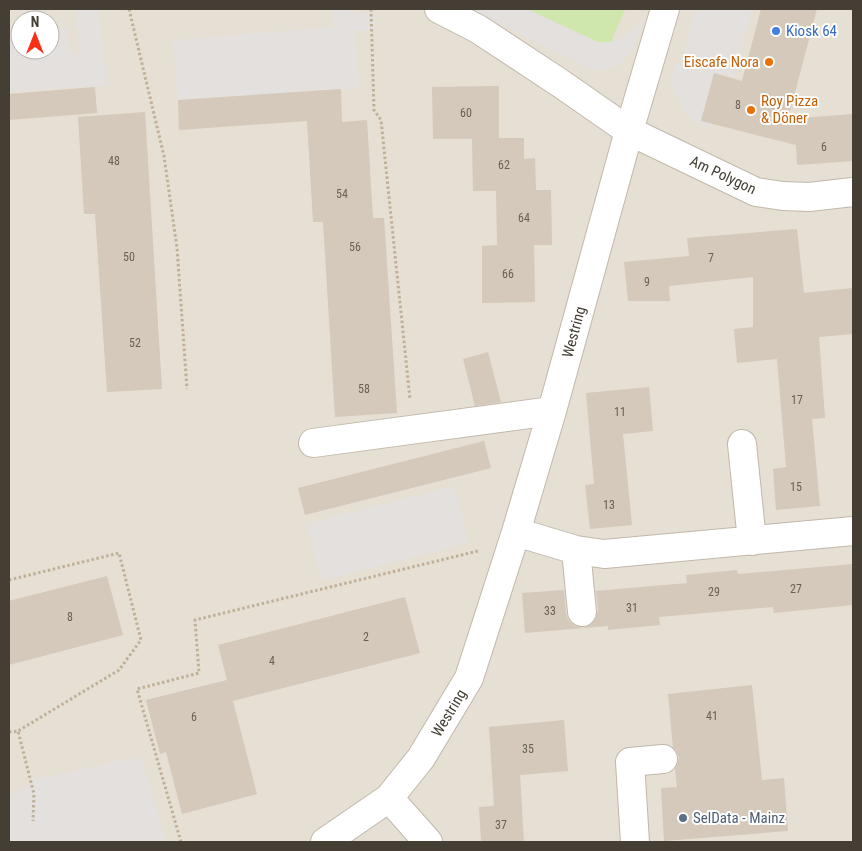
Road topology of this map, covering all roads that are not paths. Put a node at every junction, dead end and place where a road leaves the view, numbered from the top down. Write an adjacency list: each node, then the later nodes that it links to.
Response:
1 (439, 9): 3 (street)
2 (665, 9): 3 (street, Westring)
3 (629, 131): 4 (street, Am Polygon); 5 (street, Westring)
4 (853, 192)
5 (552, 411): 6 (street); 10 (street, Westring)
6 (312, 443)
7 (742, 444): 9 (street)
8 (853, 531): 9 (street)
9 (752, 541): 11 (street)
10 (512, 543): 11 (street); 14 (street, Westring)
11 (576, 550): 12 (street)
12 (582, 612)
13 (663, 759): 17 (street)
14 (389, 798): 15 (street, Westring); 16 (street)
15 (325, 842)
16 (428, 842)
17 (635, 842)

